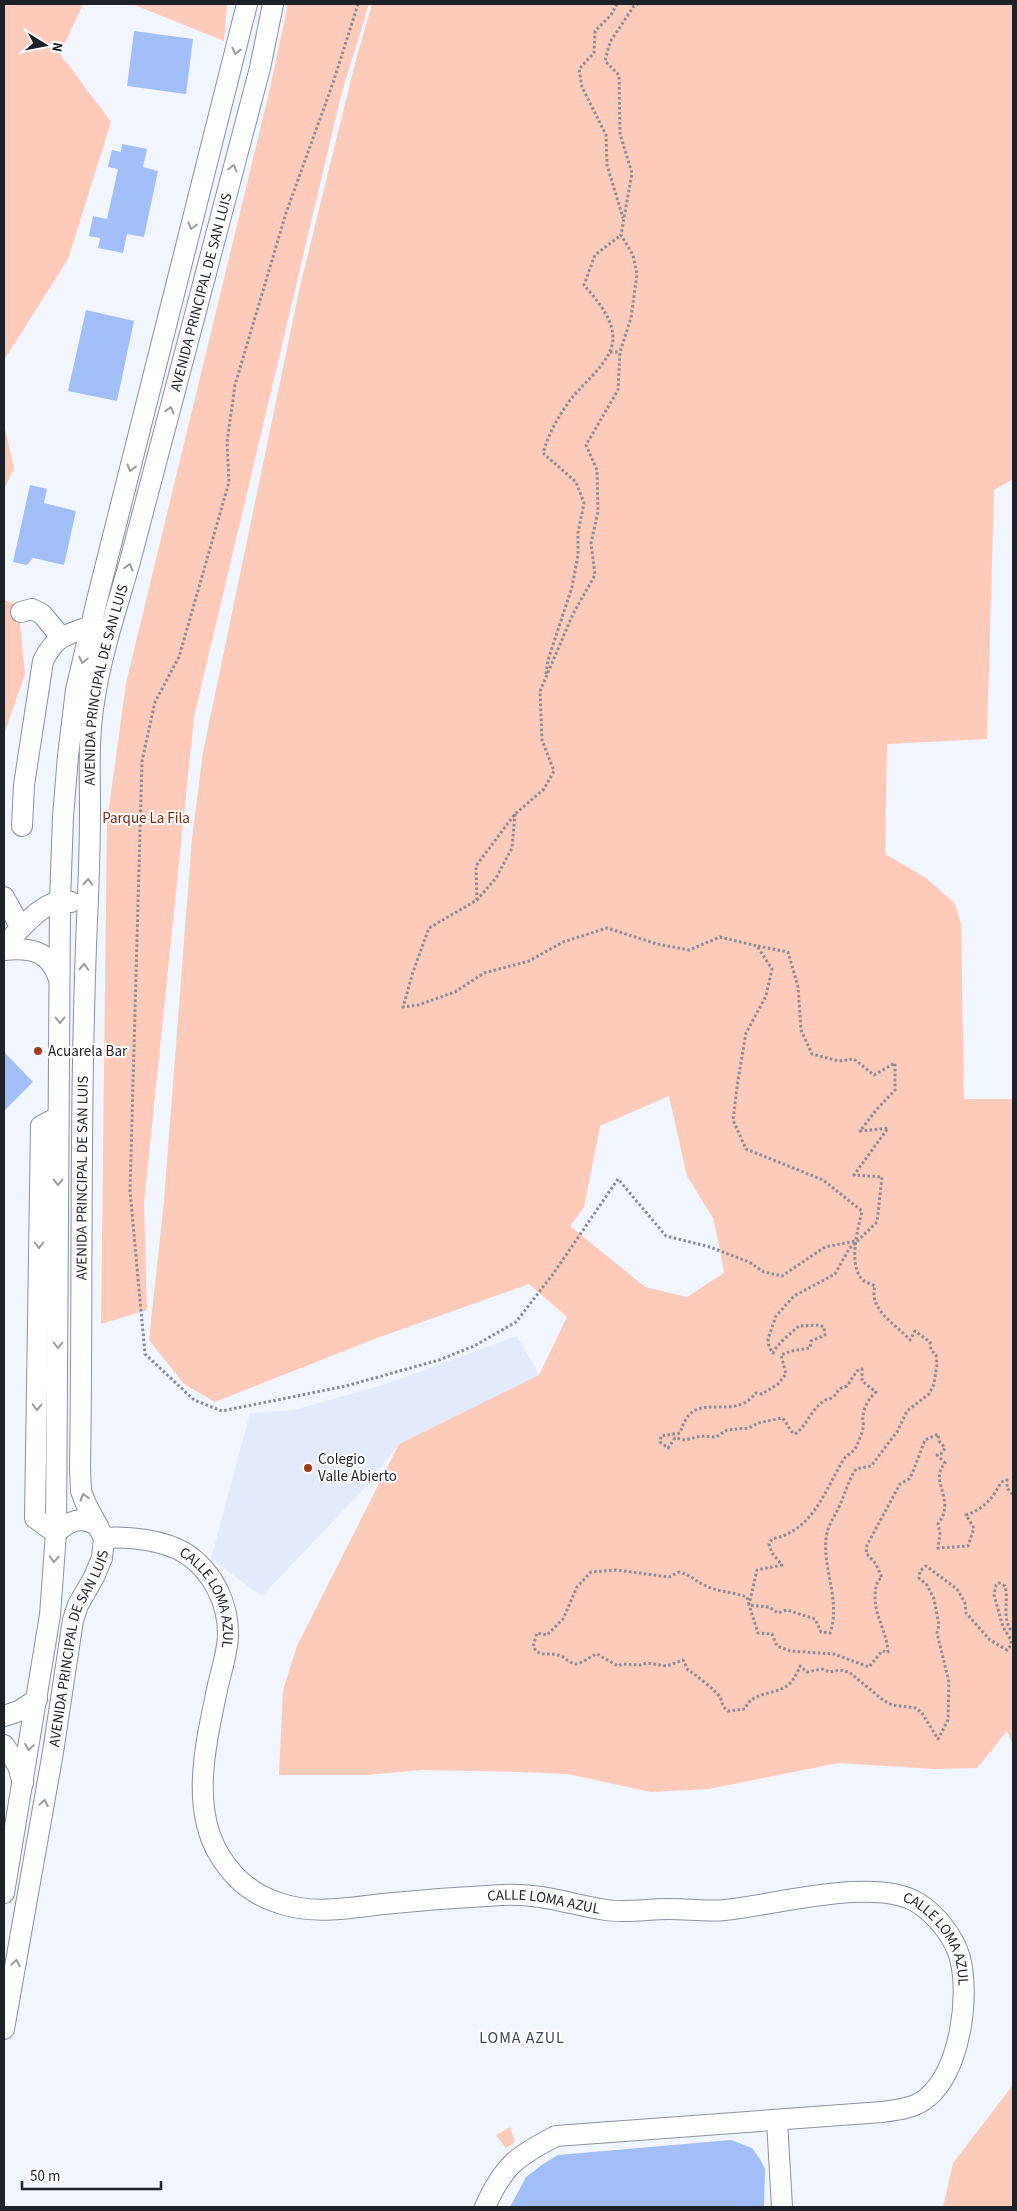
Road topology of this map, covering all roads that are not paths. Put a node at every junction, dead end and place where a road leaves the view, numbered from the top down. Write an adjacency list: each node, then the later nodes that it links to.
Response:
1 (247, 4): 4 (street, AVENIDA PRINCIPAL DE SAN LUIS, one-way to 4)
2 (273, 4): 7 (street, AVENIDA PRINCIPAL DE SAN LUIS, one-way to 2)
3 (21, 612): 5 (street)
4 (91, 626): 5 (street); 6 (street, AVENIDA PRINCIPAL DE SAN LUIS, one-way to 6)
5 (61, 637): 8 (street)
6 (63, 821): 7 (street); 10 (street, AVENIDA PRINCIPAL DE SAN LUIS)
7 (90, 822): 12 (street, AVENIDA PRINCIPAL DE SAN LUIS, one-way to 7)
8 (22, 826)
9 (4, 896): 11 (street)
10 (60, 901): 11 (street); 12 (street); 14 (street, AVENIDA PRINCIPAL DE SAN LUIS)
11 (21, 928): 13 (street)
12 (86, 931): 15 (street, AVENIDA PRINCIPAL DE SAN LUIS, one-way to 12)
13 (4, 948): 14 (street)
14 (60, 981): 16 (street, AVENIDA PRINCIPAL DE SAN LUIS, one-way to 16)
15 (101, 1532): 16 (street, CALLE LOMA AZUL); 22 (street, AVENIDA PRINCIPAL DE SAN LUIS, one-way to 15); 23 (street, CALLE LOMA AZUL)
16 (56, 1533): 17 (street, AVENIDA PRINCIPAL DE SAN LUIS, one-way to 17)
17 (37, 1699): 18 (street); 20 (street, AVENIDA PRINCIPAL DE SAN LUIS, one-way to 20)
18 (4, 1716)
19 (4, 1745): 20 (street)
20 (24, 1783): 21 (street, AVENIDA PRINCIPAL DE SAN LUIS)
21 (4, 1893)
22 (4, 2029)
23 (777, 2121): 24 (street, CALLE LOMA AZUL); 25 (street)
24 (485, 2207)
25 (782, 2207)

